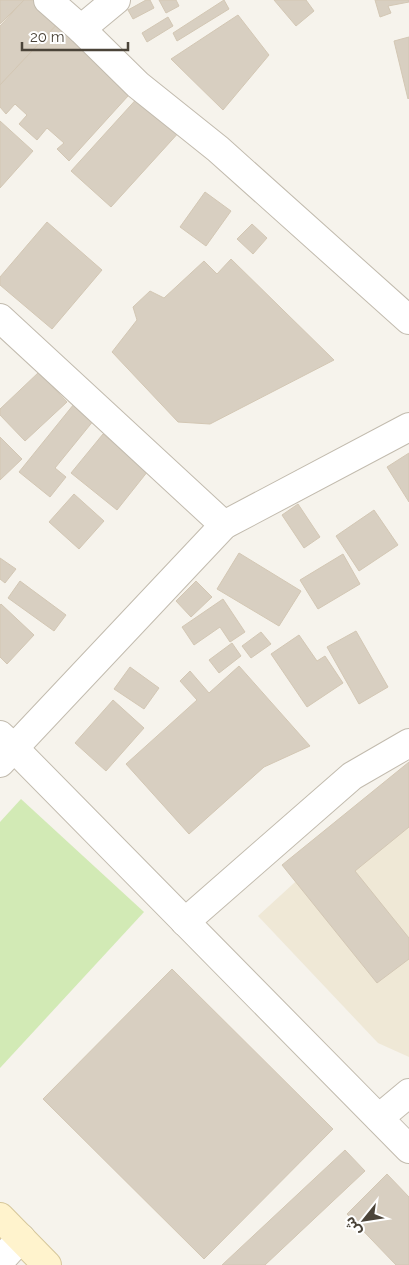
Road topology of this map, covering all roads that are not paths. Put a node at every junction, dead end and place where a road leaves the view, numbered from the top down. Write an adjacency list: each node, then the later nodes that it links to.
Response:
1 (48, 0): 3 (street)
2 (116, 0): 3 (street)
3 (81, 29): 5 (street)
4 (0, 318): 7 (street)
5 (409, 320)
6 (409, 427): 7 (street)
7 (224, 525): 9 (street)
8 (409, 743): 10 (street)
9 (5, 749): 10 (street)
10 (185, 922): 12 (street)
11 (409, 1092): 12 (street)
12 (379, 1118): 13 (street)
13 (409, 1149)
14 (0, 1217): 15 (main road)
15 (21, 1238): 16 (street); 17 (main road)
16 (0, 1261)
17 (47, 1265)

